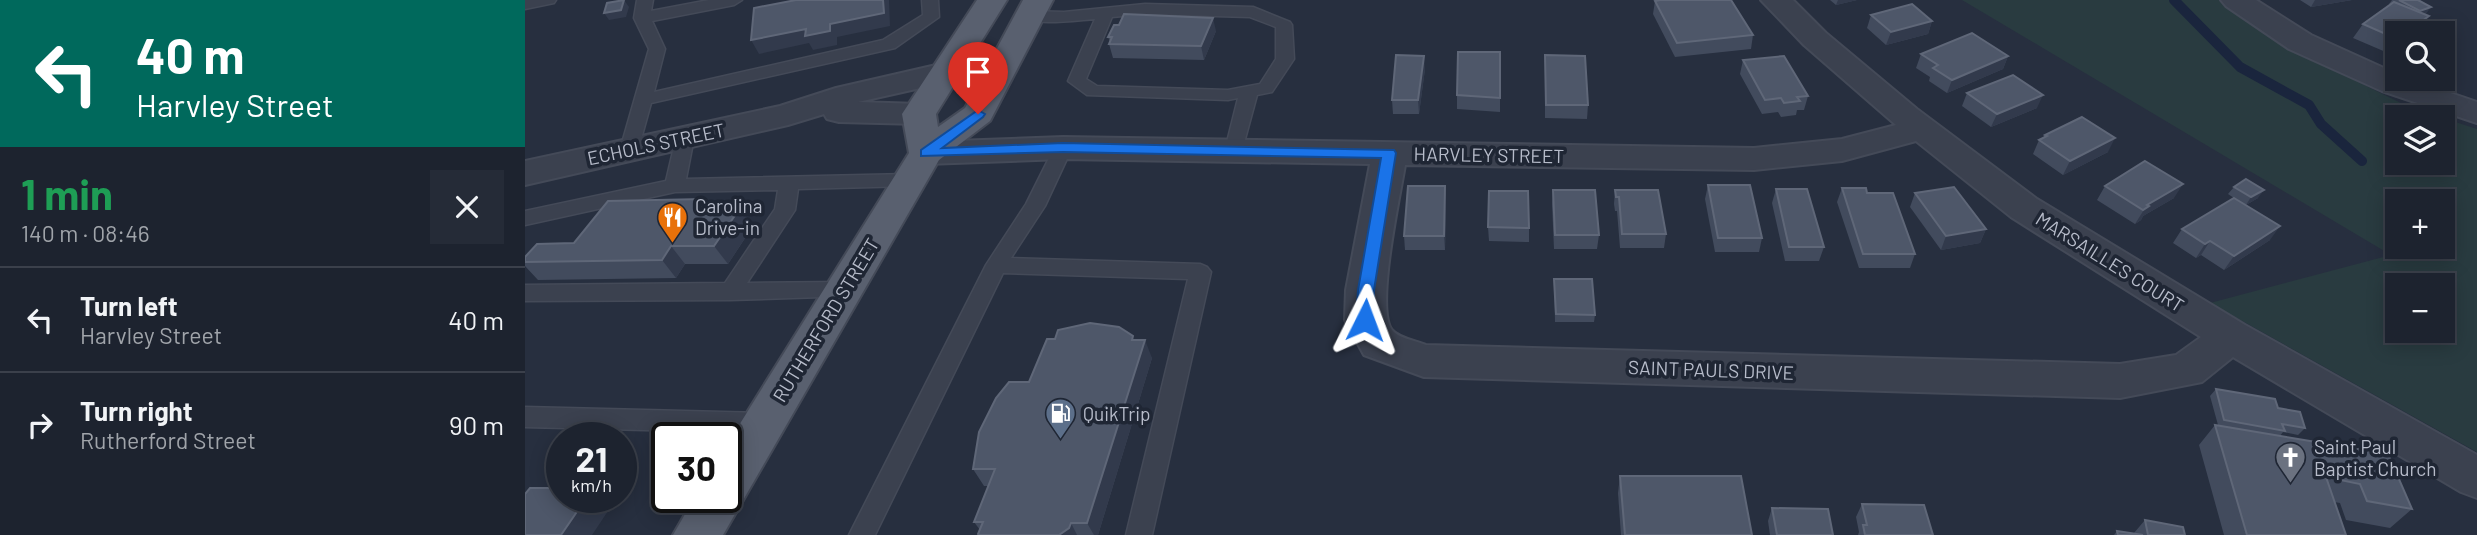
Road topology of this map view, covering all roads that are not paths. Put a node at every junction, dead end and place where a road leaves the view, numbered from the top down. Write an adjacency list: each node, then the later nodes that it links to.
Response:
1 (548, 0): 8 (lane)
2 (645, 0): 12 (lane)
3 (734, 0): 12 (lane)
4 (992, 0): 13 (main road)
5 (1085, 0): 11 (lane)
6 (1776, 0): 19 (street, MARSAILLES COURT)
7 (2236, 0): 16 (street)
8 (525, 4)
9 (930, 8): 15 (lane)
10 (1033, 8): 11 (lane); 25 (main road, RUTHERFORD STREET)
11 (1107, 12): 14 (lane); 14 (lane)
12 (642, 18): 15 (lane)
13 (944, 73): 17 (main road); 18 (street, ECHOLS STREET)
14 (1249, 91): 23 (lane)
15 (642, 100): 22 (lane)
16 (2477, 113)
17 (919, 114): 18 (street, ECHOLS STREET); 25 (main road)
18 (788, 115): 20 (street, ECHOLS STREET)
19 (1922, 129): 24 (street, HARVLEY STREET); 34 (street, MARSAILLES COURT)
20 (685, 138): 22 (street, ECHOLS STREET); 28 (lane)
21 (1063, 148): 23 (street, HARVLEY STREET); 25 (street, HARVLEY STREET); 30 (lane)
22 (629, 150): 26 (street, ECHOLS STREET)
23 (1234, 150): 24 (street, HARVLEY STREET)
24 (1389, 153): 34 (street, SAINT PAULS DRIVE)
25 (918, 167): 27 (lane); 31 (main road, RUTHERFORD STREET)
26 (525, 173)
27 (789, 182): 28 (lane); 32 (lane)
28 (675, 186): 29 (lane)
29 (525, 218)
30 (996, 265): 41 (lane); 42 (lane)
31 (845, 290): 32 (lane); 36 (main road, RUTHERFORD STREET)
32 (730, 292): 33 (lane)
33 (525, 293)
34 (2231, 337): 38 (street, MARSAILLES COURT)
35 (525, 417): 36 (lane)
36 (765, 423): 37 (main road, RUTHERFORD STREET)
37 (742, 461)
38 (2477, 478)
39 (710, 513): 40 (main road)
40 (697, 535)
41 (862, 535)
42 (1139, 535)

